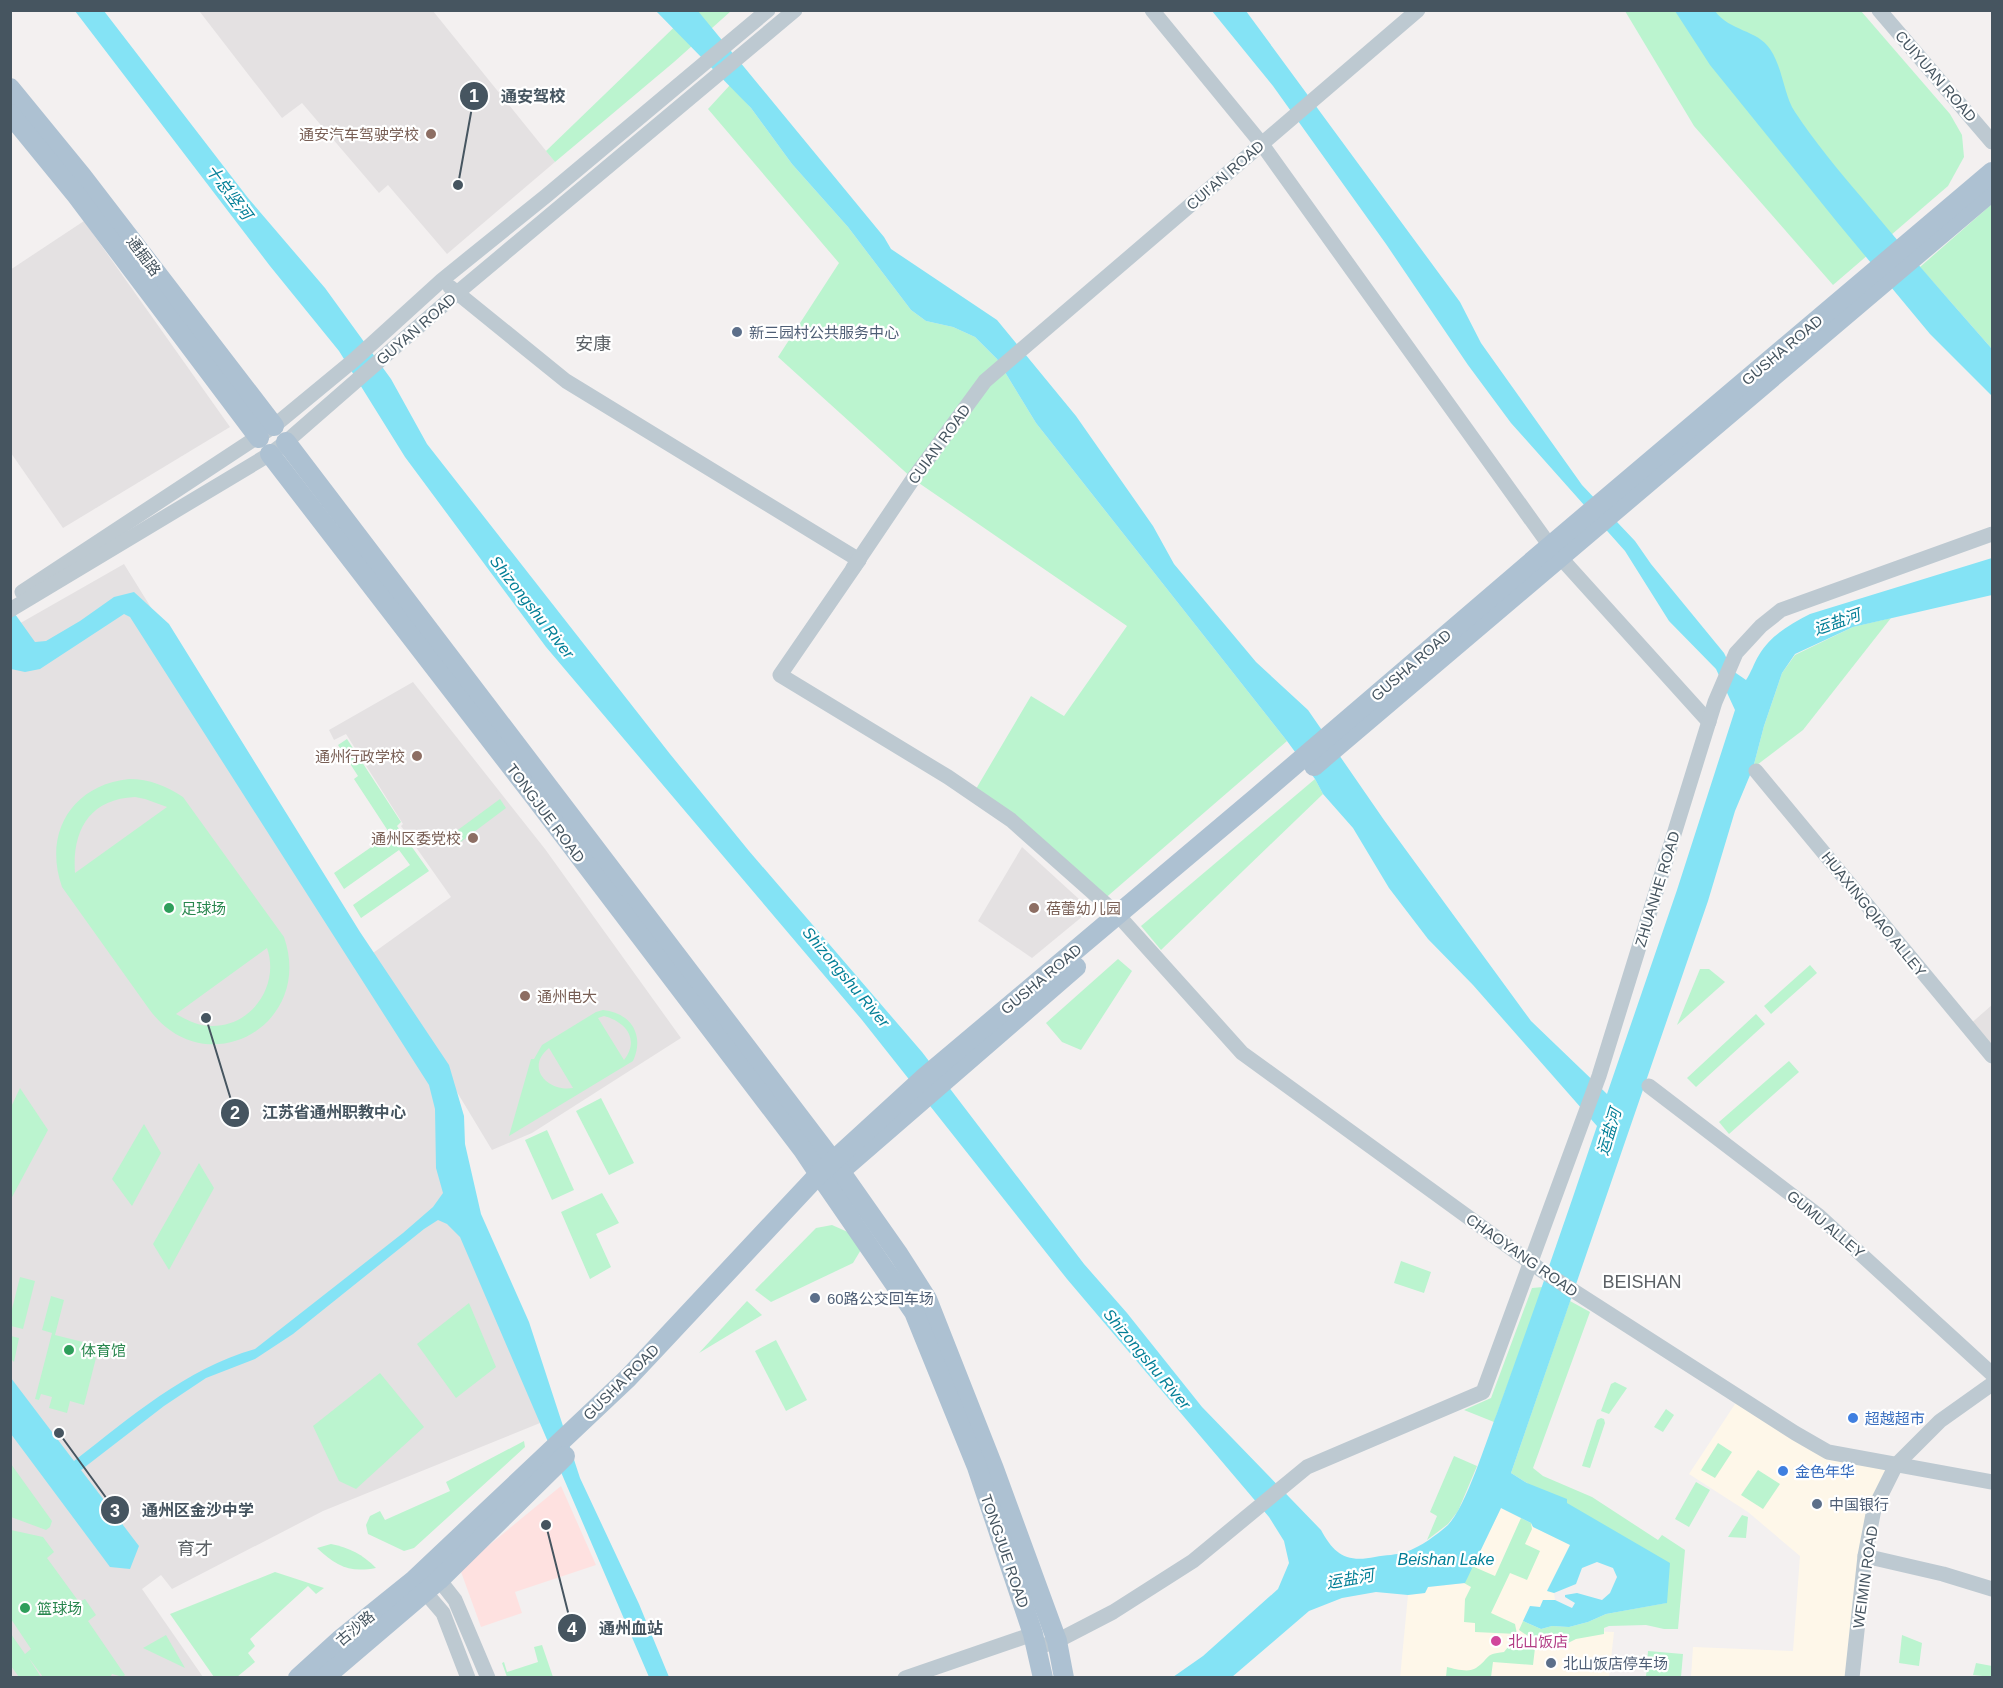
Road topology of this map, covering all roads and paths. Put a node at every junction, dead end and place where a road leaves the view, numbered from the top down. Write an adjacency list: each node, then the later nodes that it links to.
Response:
1 (768, 10): 13 (street, GUYAN ROAD)
2 (795, 10): 14 (street, GUYAN ROAD)
3 (1152, 10): 9 (street)
4 (1418, 10): 9 (street, CUI'AN ROAD)
5 (1879, 10): 8 (street, CUIYUAN ROAD)
6 (10, 88): 16 (main road, 通掘路)
7 (10, 114): 16 (main road, 通掘路)
8 (1992, 142)
9 (1261, 143): 15 (street, CUI'AN ROAD); 18 (street)
10 (1992, 172): 12 (main road, GUSHA ROAD)
11 (1992, 191): 12 (main road, GUSHA ROAD)
12 (1922, 242): 18 (main road, GUSHA ROAD)
13 (442, 280): 14 (street); 16 (street, GUYAN ROAD)
14 (457, 293): 16 (street, GUYAN ROAD); 19 (street)
15 (1032, 341): 19 (street, CUIAN ROAD)
16 (272, 440): 20 (street, GUYAN ROAD); 27 (main road, TONGJUE ROAD)
17 (1992, 534): 22 (street, ZHUANHE ROAD)
18 (1555, 552): 22 (street); 24 (main road, GUSHA ROAD)
19 (859, 560): 21 (street, CUIAN ROAD)
20 (14, 603)
21 (780, 675): 24 (street, CHAOYANG ROAD)
22 (1709, 722): 28 (street, ZHUANHE ROAD)
23 (1756, 771): 25 (street, HUAXINGQIAO ALLEY)
24 (1122, 919): 27 (main road, GUSHA ROAD); 28 (street, CHAOYANG ROAD)
25 (1992, 1056)
26 (1649, 1086): 29 (street, GUMU ALLEY)
27 (830, 1172): 34 (main road, GUSHA ROAD); 36 (main road, TONGJUE ROAD); 37 (main road, TONGJUE ROAD)
28 (1536, 1266): 31 (street, CHAOYANG ROAD); 37 (street)
29 (1992, 1374)
30 (1992, 1384): 31 (street, WEIMIN ROAD)
31 (1896, 1465): 32 (street, CHAOYANG ROAD); 33 (street, WEIMIN ROAD)
32 (1992, 1482)
33 (1865, 1556): 35 (street); 45 (street, WEIMIN ROAD)
34 (426, 1579): 38 (main road, 古沙路); 39 (main road); 40 (street); 41 (street)
35 (1992, 1588)
36 (1035, 1641): 37 (street); 42 (street); 43 (main road, TONGJUE ROAD)
37 (1057, 1641): 44 (main road, TONGJUE ROAD)
38 (298, 1677)
39 (324, 1677)
40 (468, 1677)
41 (488, 1677)
42 (905, 1677)
43 (1043, 1677)
44 (1064, 1677)
45 (1852, 1677)

